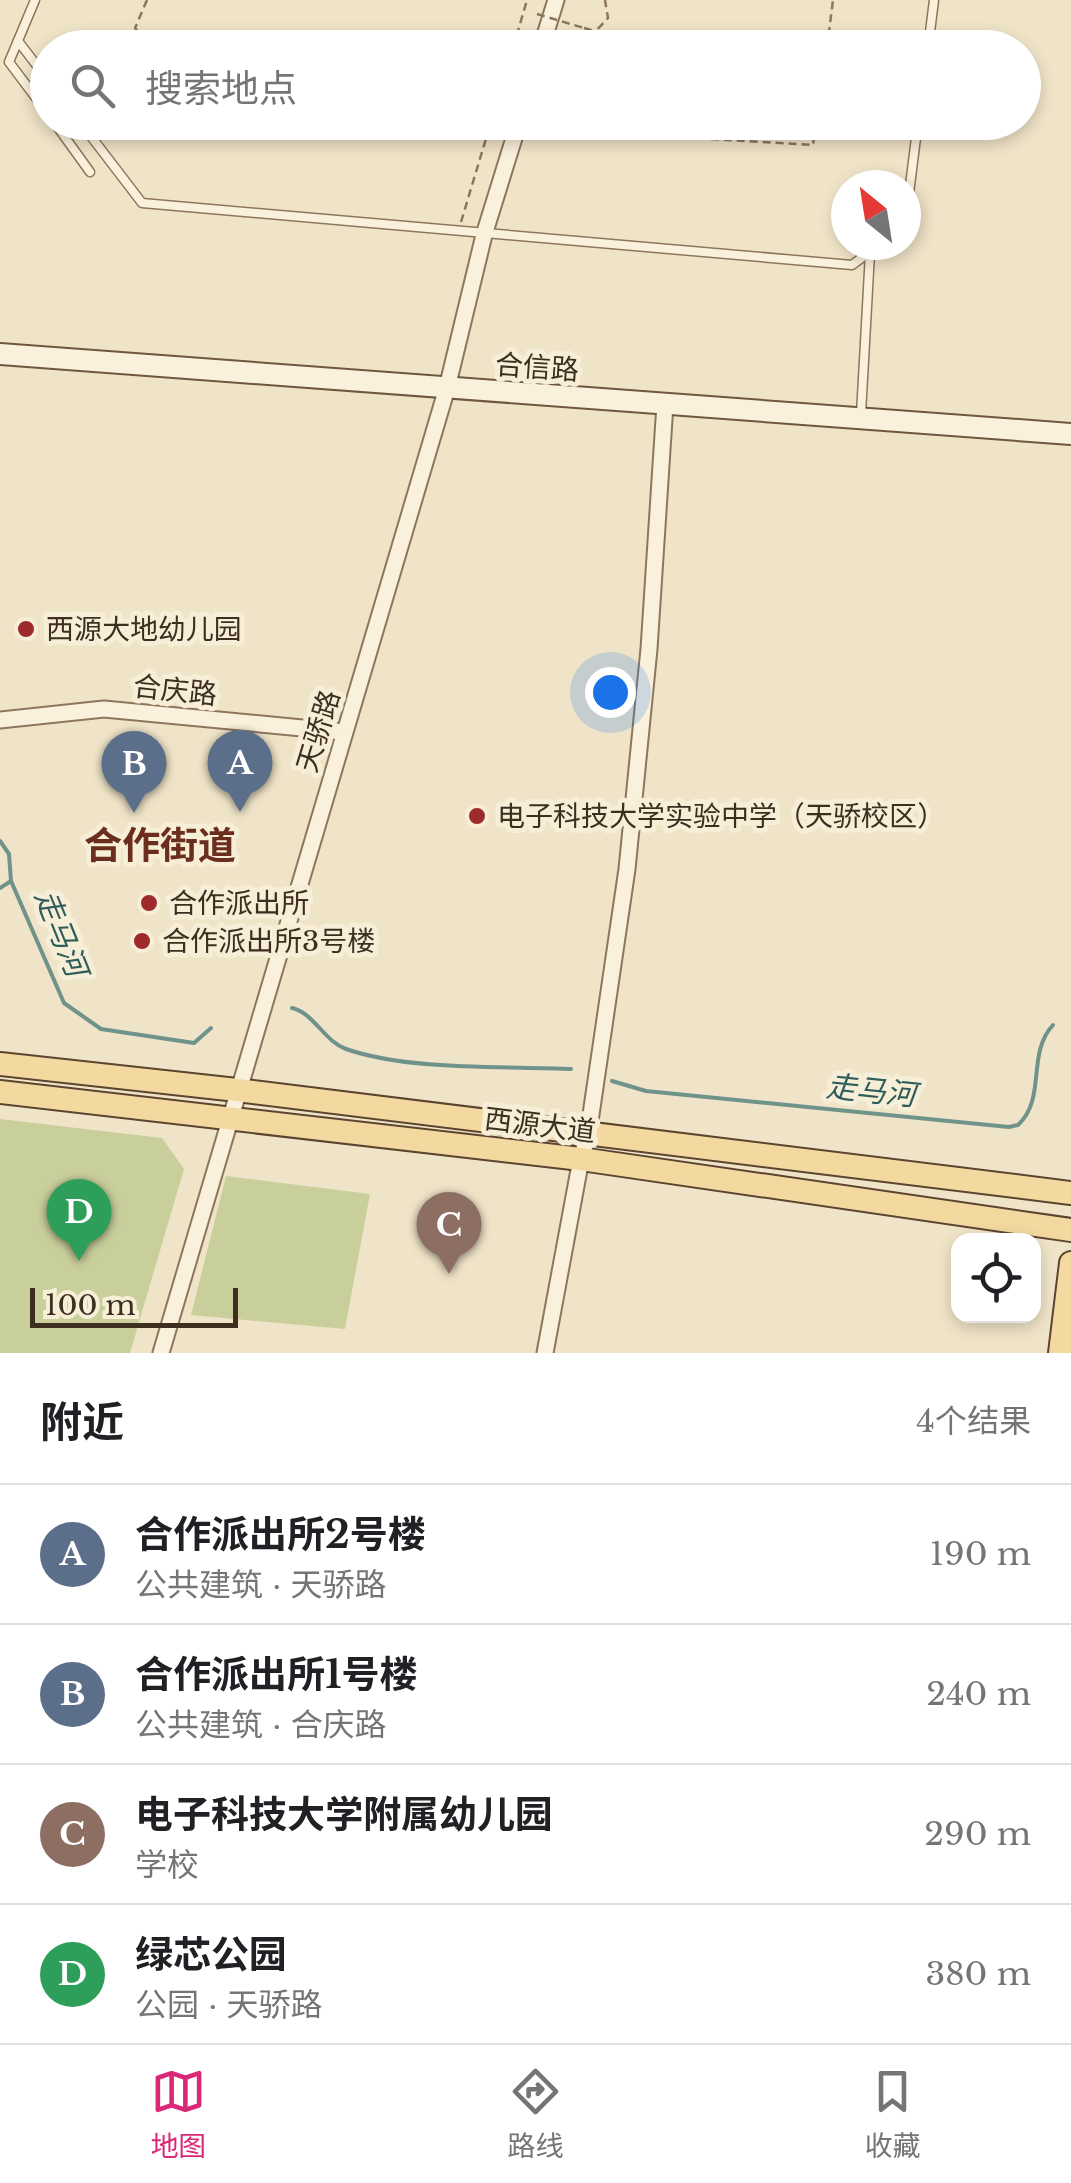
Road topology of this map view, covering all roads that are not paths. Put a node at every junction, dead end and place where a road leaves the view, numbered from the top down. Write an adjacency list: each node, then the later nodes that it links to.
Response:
1 (35, 0): 6 (lane)
2 (556, 0): 4 (street)
3 (934, 0): 5 (lane)
4 (547, 30)
5 (930, 30)
6 (18, 41): 7 (lane); 8 (lane)
7 (30, 57)
8 (30, 89)
9 (67, 140): 14 (lane)
10 (94, 140): 15 (lane)
11 (513, 140): 15 (street, 天骄路)
12 (916, 140): 13 (lane)
13 (912, 170)
14 (90, 172)
15 (484, 236): 16 (lane); 19 (street, 天骄路)
16 (859, 260)
17 (870, 260): 21 (lane)
18 (0, 354): 19 (street, 合信路)
19 (447, 388): 20 (street, 合信路); 24 (street, 天骄路)
20 (666, 404): 21 (street, 合信路); 29 (street)
21 (860, 418): 22 (street, 合信路)
22 (1071, 434)
23 (0, 720): 24 (street, 合庆路)
24 (344, 732): 26 (street, 天骄路)
25 (0, 1064): 26 (main road, 西源大道)
26 (237, 1090): 28 (street, 天骄路); 29 (main road, 西源大道)
27 (0, 1092): 28 (main road, 西源大道)
28 (231, 1117): 30 (main road, 西源大道); 34 (street, 天骄路)
29 (588, 1135): 30 (street); 31 (main road, 西源大道)
30 (581, 1160): 32 (main road, 西源大道); 35 (street)
31 (1071, 1193)
32 (1071, 1230)
33 (1071, 1263): 36 (main road)
34 (161, 1353)
35 (545, 1353)
36 (1060, 1353)

